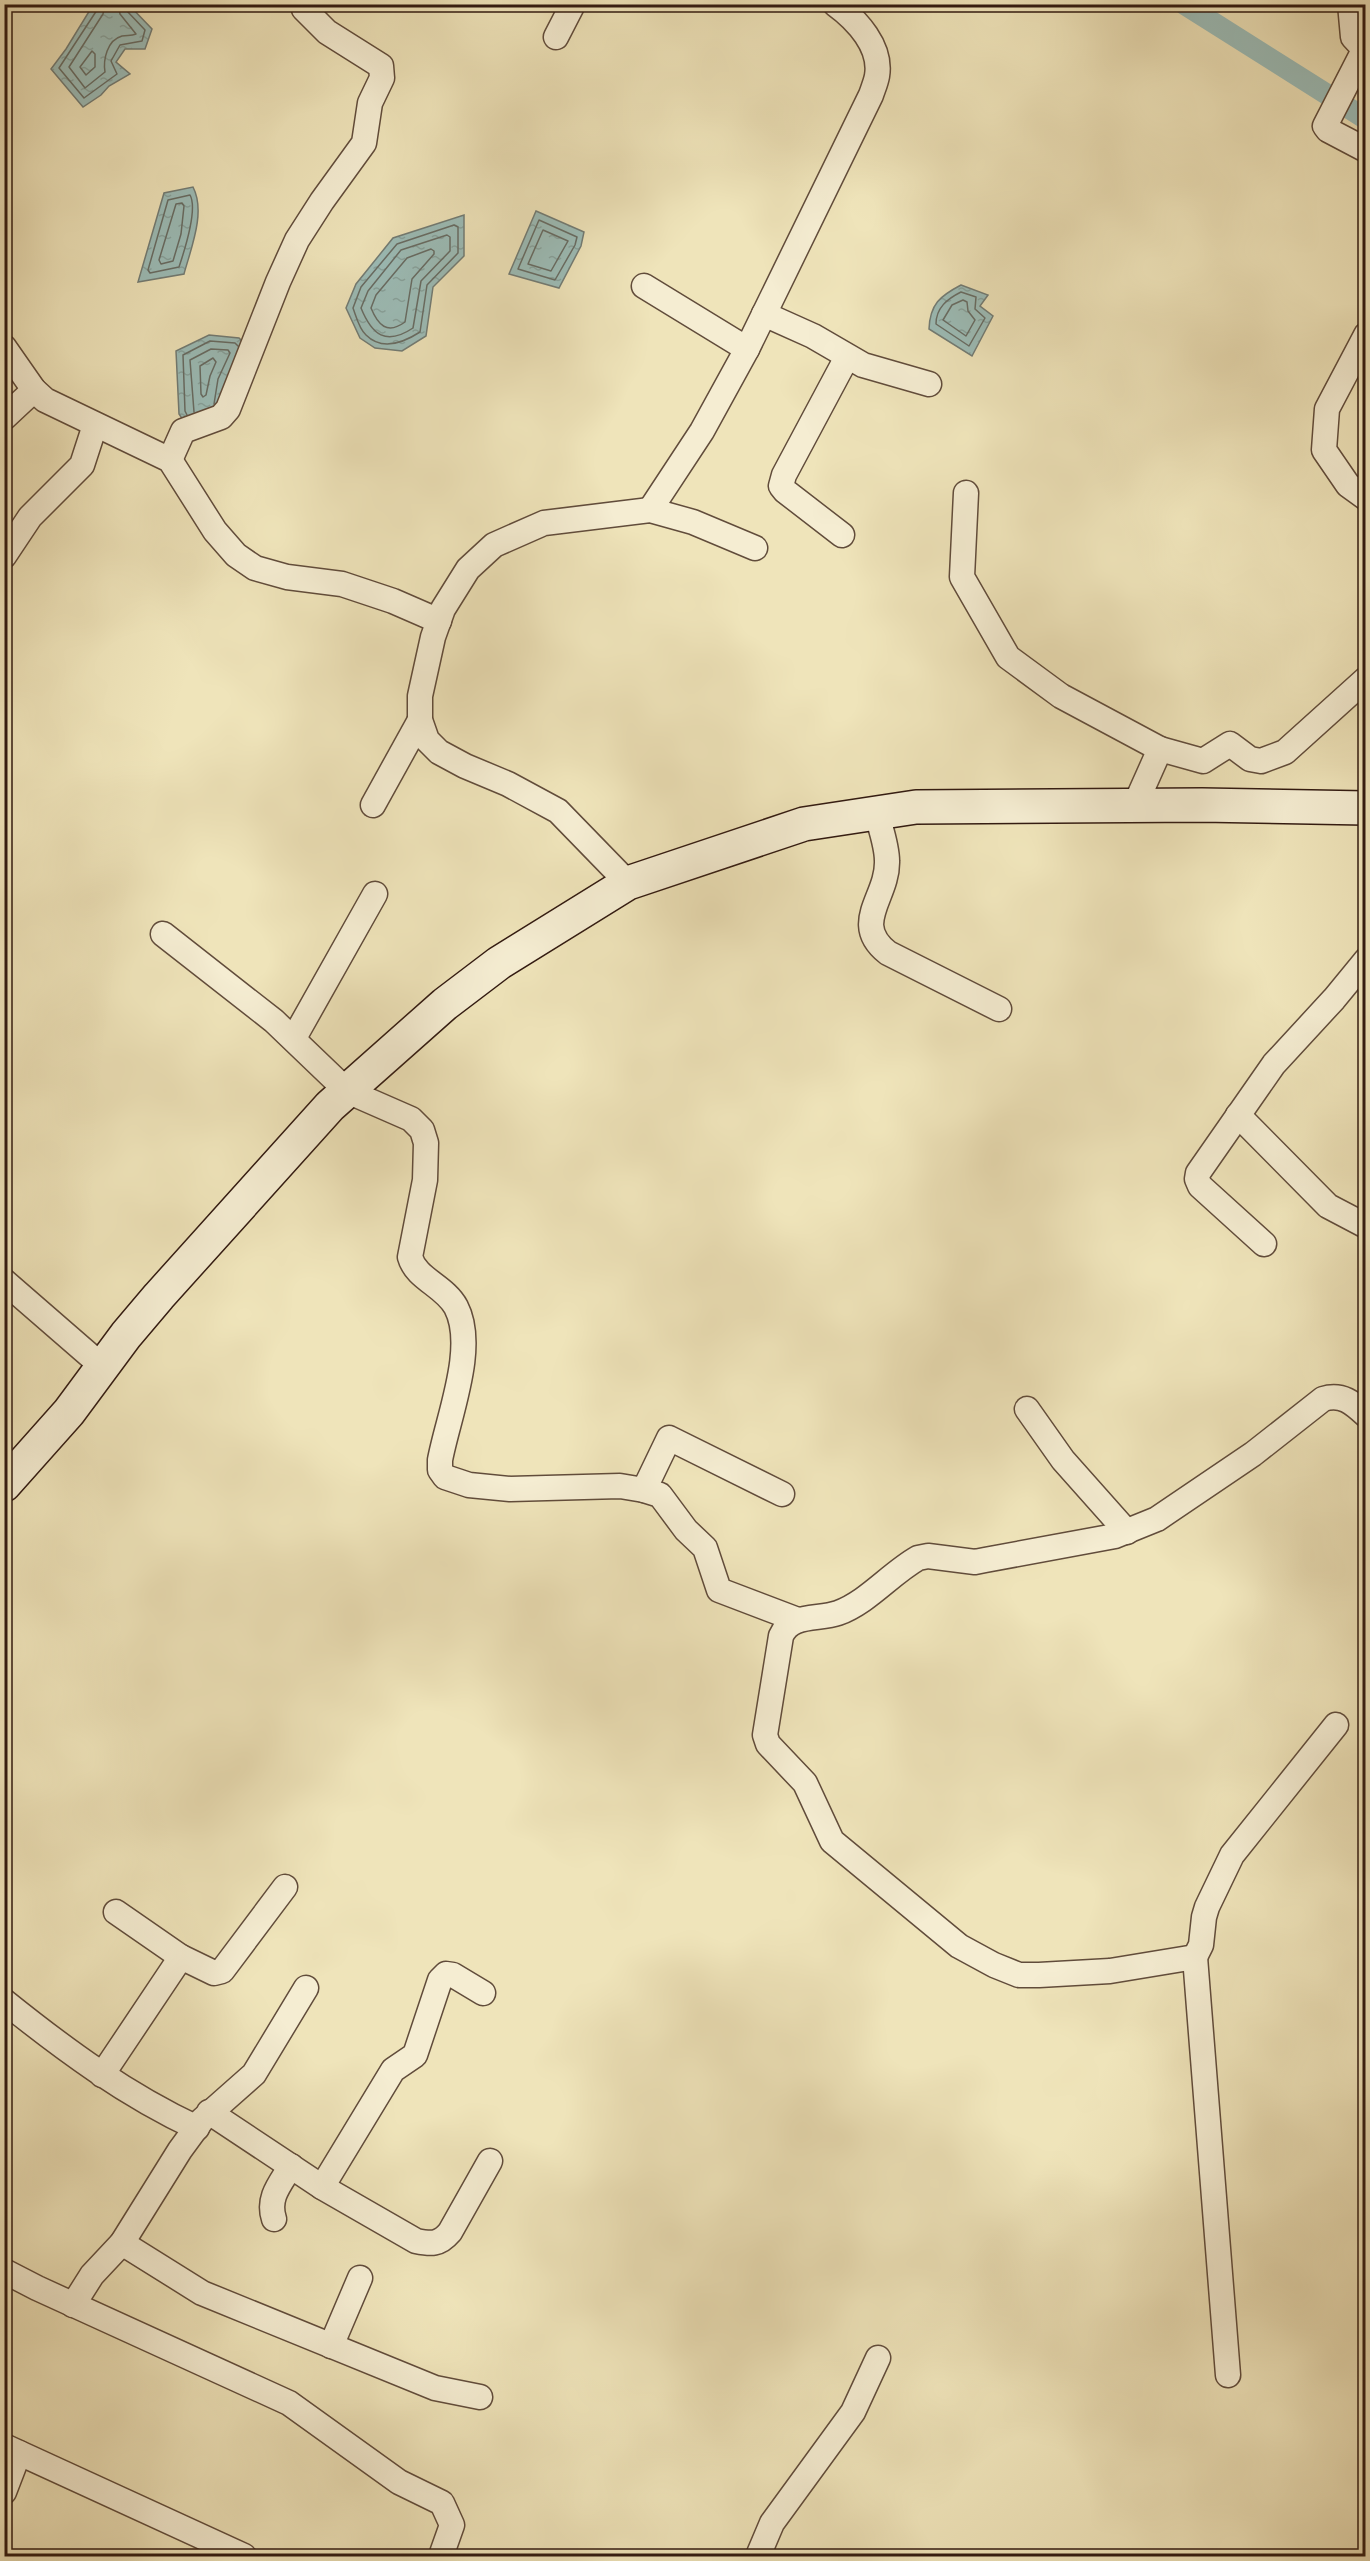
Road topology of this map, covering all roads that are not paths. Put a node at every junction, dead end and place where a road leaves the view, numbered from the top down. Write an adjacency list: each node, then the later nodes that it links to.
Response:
1 (573, 4): 5 (street)
2 (835, 4): 9 (street)
3 (1350, 4): 6 (street)
4 (304, 9): 18 (street)
5 (556, 37)
6 (1360, 57): 7 (street)
7 (1365, 150)
8 (644, 286): 12 (street)
9 (764, 314): 12 (street); 13 (street)
10 (1365, 335): 20 (street)
11 (4, 347): 15 (street)
12 (747, 349): 21 (street)
13 (847, 357): 14 (street); 22 (street)
14 (929, 384)
15 (34, 390): 16 (street); 17 (street)
16 (4, 418)
17 (95, 425): 18 (street); 24 (street)
18 (170, 460): 25 (street)
19 (966, 493): 28 (street)
20 (1365, 498)
21 (650, 510): 23 (street); 25 (street)
22 (842, 535)
23 (755, 548)
24 (4, 556)
25 (439, 621): 27 (street)
26 (1365, 679): 28 (street)
27 (420, 720): 29 (street); 33 (street)
28 (1160, 749): 30 (street)
29 (373, 805)
30 (1135, 805): 31 (street); 32 (street)
31 (1365, 808)
32 (876, 811): 33 (street); 37 (street)
33 (628, 883): 39 (street)
34 (375, 894): 38 (street)
35 (163, 934): 38 (street)
36 (1365, 960): 40 (street)
37 (999, 1009)
38 (294, 1038): 39 (street)
39 (347, 1091): 44 (street); 48 (street)
40 (1238, 1115): 41 (street); 42 (street)
41 (1365, 1226)
42 (1264, 1244)
43 (4, 1281): 44 (street)
44 (103, 1366): 47 (street)
45 (1027, 1409): 50 (street)
46 (1365, 1415): 50 (street)
47 (4, 1485)
48 (644, 1490): 49 (street); 51 (street)
49 (782, 1494)
50 (1127, 1532): 51 (street)
51 (798, 1620): 56 (street)
52 (1336, 1725): 56 (street)
53 (285, 1887): 55 (street)
54 (116, 1912): 55 (street)
55 (181, 1957): 60 (street)
56 (1195, 1957): 72 (street)
57 (306, 1988): 61 (street)
58 (483, 1993): 64 (street)
59 (4, 2001): 60 (street)
60 (102, 2074): 61 (street)
61 (203, 2120): 63 (street); 66 (street)
62 (490, 2161): 64 (street)
63 (291, 2166): 64 (street); 65 (street)
64 (322, 2187)
65 (274, 2219)
66 (122, 2243): 69 (street); 70 (street)
67 (4, 2271): 69 (street)
68 (360, 2278): 70 (street)
69 (73, 2305): 77 (street)
70 (331, 2346): 73 (street)
71 (878, 2358): 78 (street)
72 (1228, 2375)
73 (480, 2397)
74 (12, 2450): 75 (street); 76 (street)
75 (4, 2492)
76 (244, 2556)
77 (441, 2556)
78 (758, 2556)

